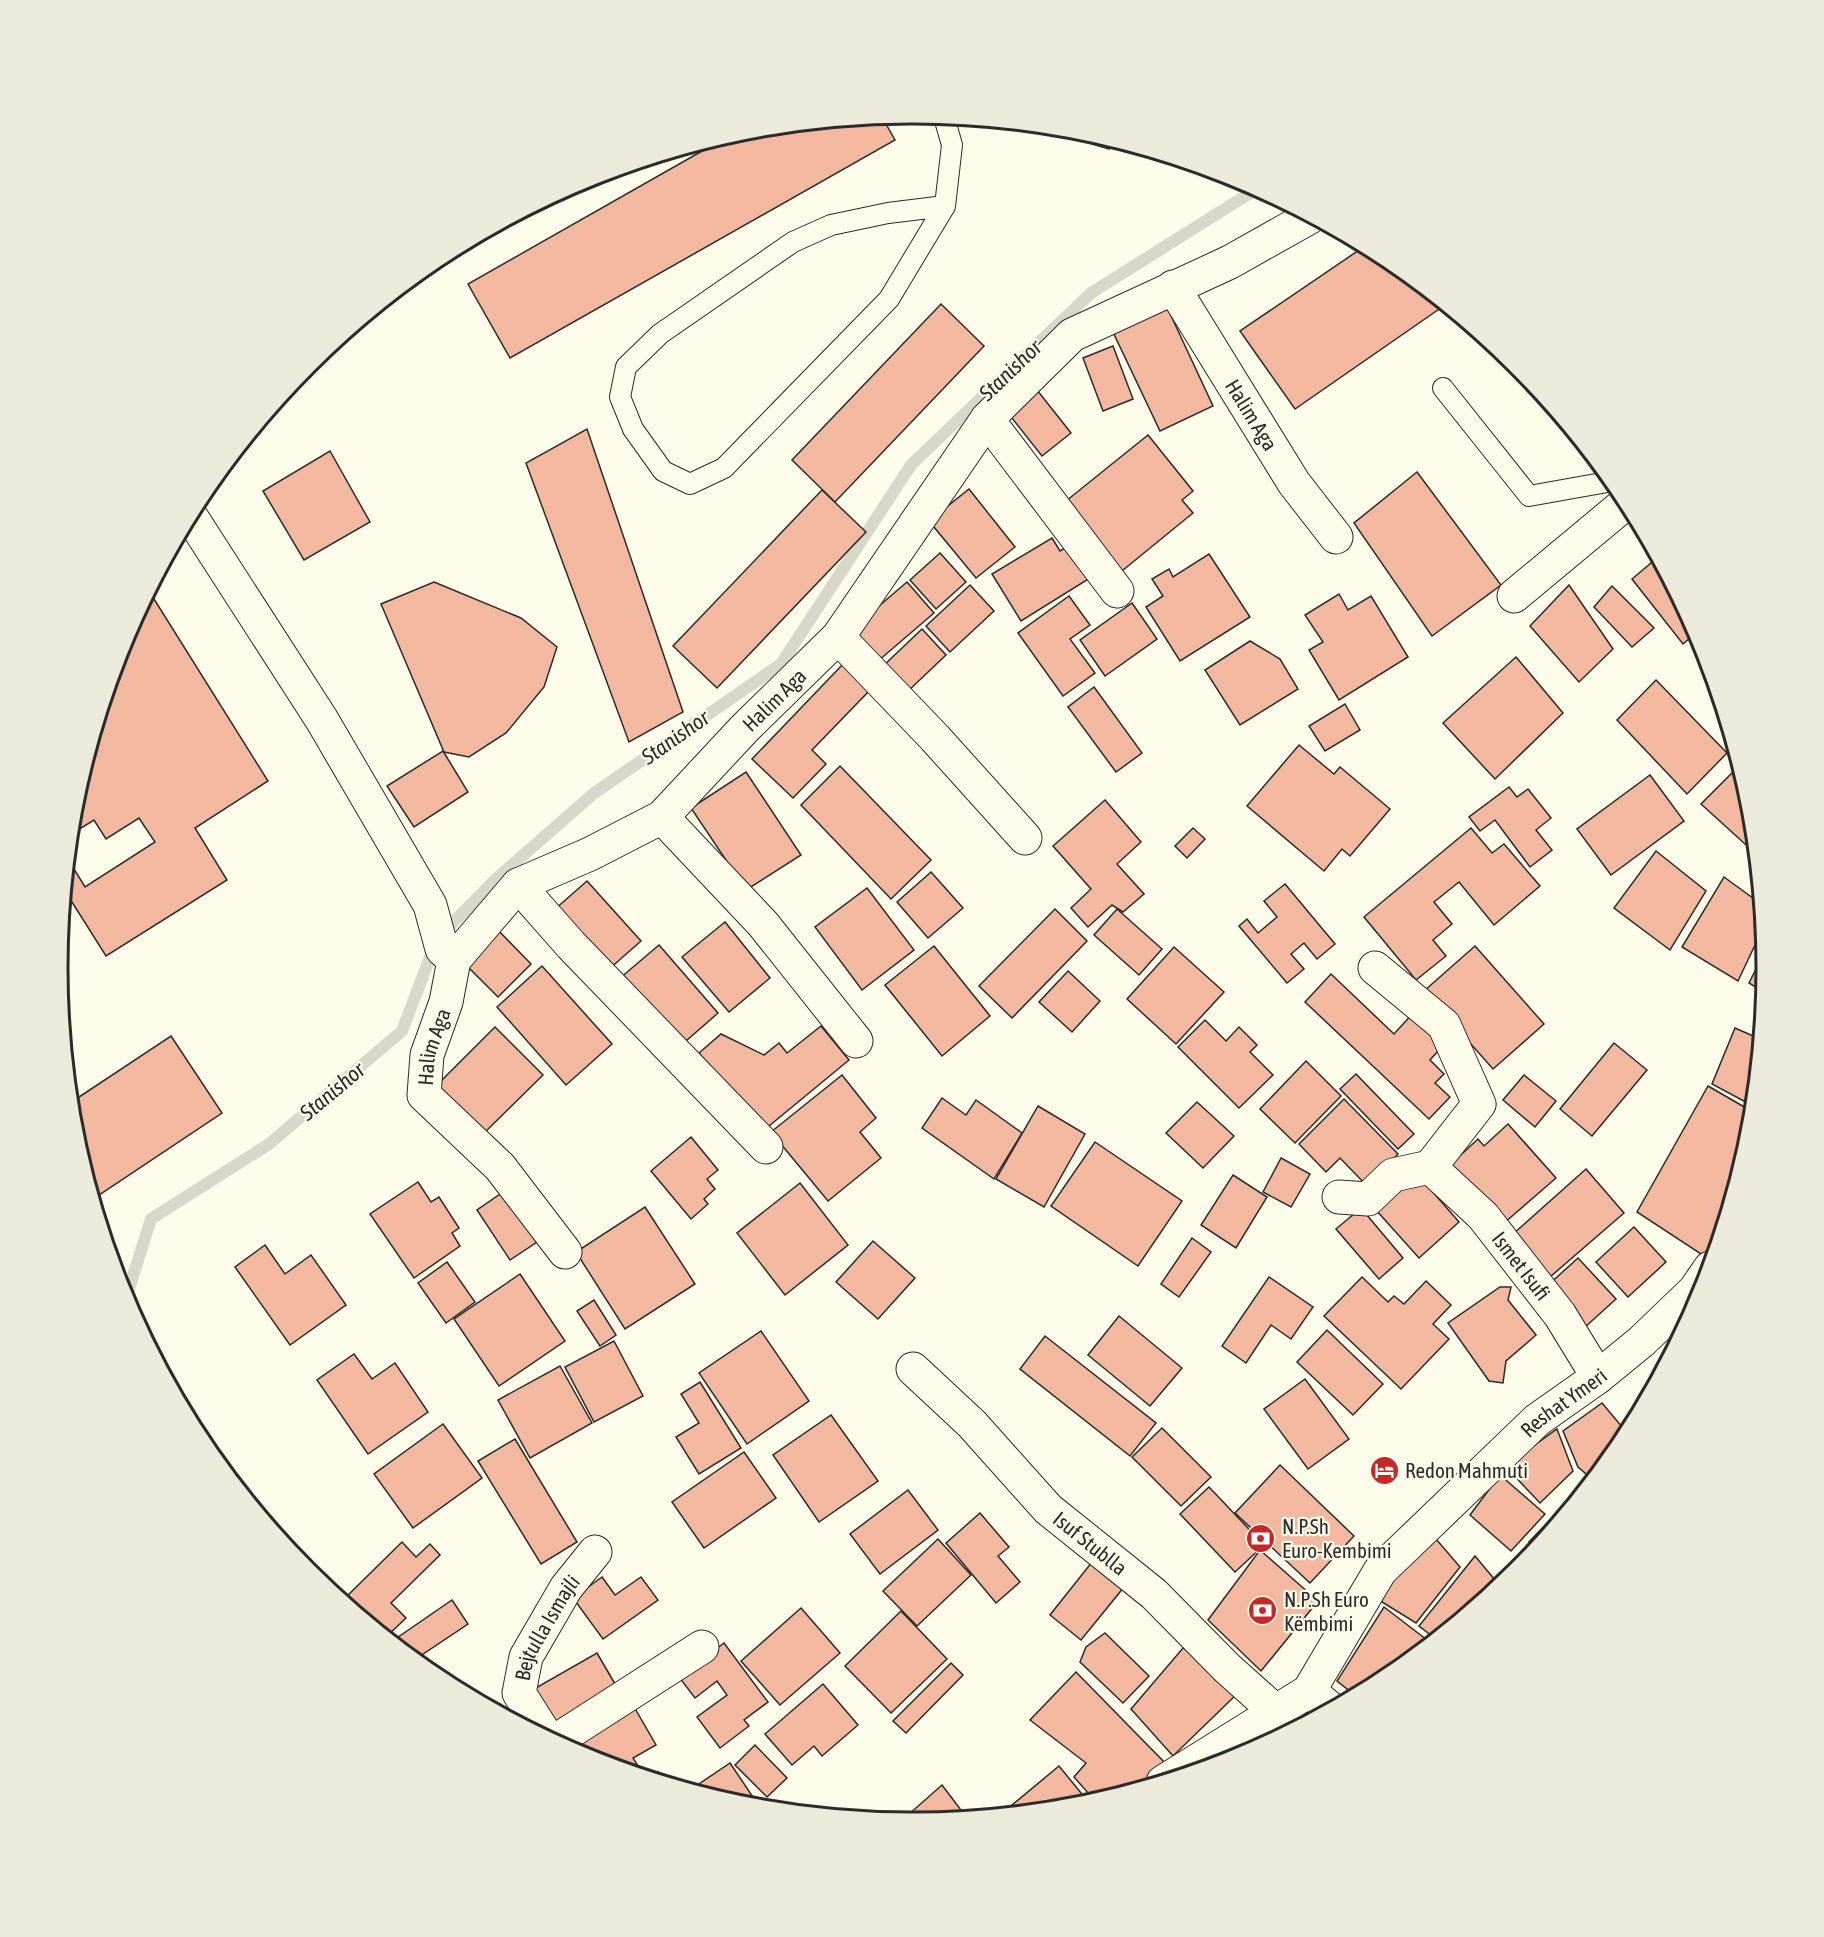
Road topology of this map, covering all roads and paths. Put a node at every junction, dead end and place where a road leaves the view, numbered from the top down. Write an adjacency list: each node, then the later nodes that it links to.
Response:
1 (946, 125): 2 (lane)
2 (945, 206): 2 (lane)
3 (1304, 221): 4 (street, Halim Aga)
4 (1173, 287): 6 (street, Halim Aga); 10 (street, Halim Aga)
5 (1443, 388): 7 (lane)
6 (987, 419): 11 (street); 13 (street, Halim Aga)
7 (1603, 483)
8 (1620, 508): 12 (street)
9 (195, 523): 17 (street)
10 (1336, 537)
11 (1117, 591)
12 (1515, 596)
13 (838, 637): 14 (street, Halim Aga); 15 (street)
14 (662, 817): 16 (street, Halim Aga); 19 (street)
15 (1025, 838)
16 (518, 885): 17 (street, Halim Aga); 20 (street)
17 (448, 955): 23 (street, Halim Aga)
18 (1375, 968): 21 (street)
19 (856, 1041)
20 (766, 1148)
21 (1430, 1167): 22 (street); 26 (street, Ismet Isufi)
22 (1339, 1197)
23 (565, 1252)
24 (1692, 1291): 26 (street, Reshat Ymeri)
25 (913, 1369): 30 (street, Isuf Stublla)
26 (1598, 1377): 29 (street, Reshat Ymeri)
27 (595, 1552): 31 (street, Bejtulla Ismajli)
28 (702, 1647): 32 (street)
29 (1320, 1700): 30 (street, Reshat Ymeri)
30 (1275, 1711): 33 (street, Reshat Ymeri)
31 (541, 1727)
32 (562, 1737)
33 (1188, 1766)

